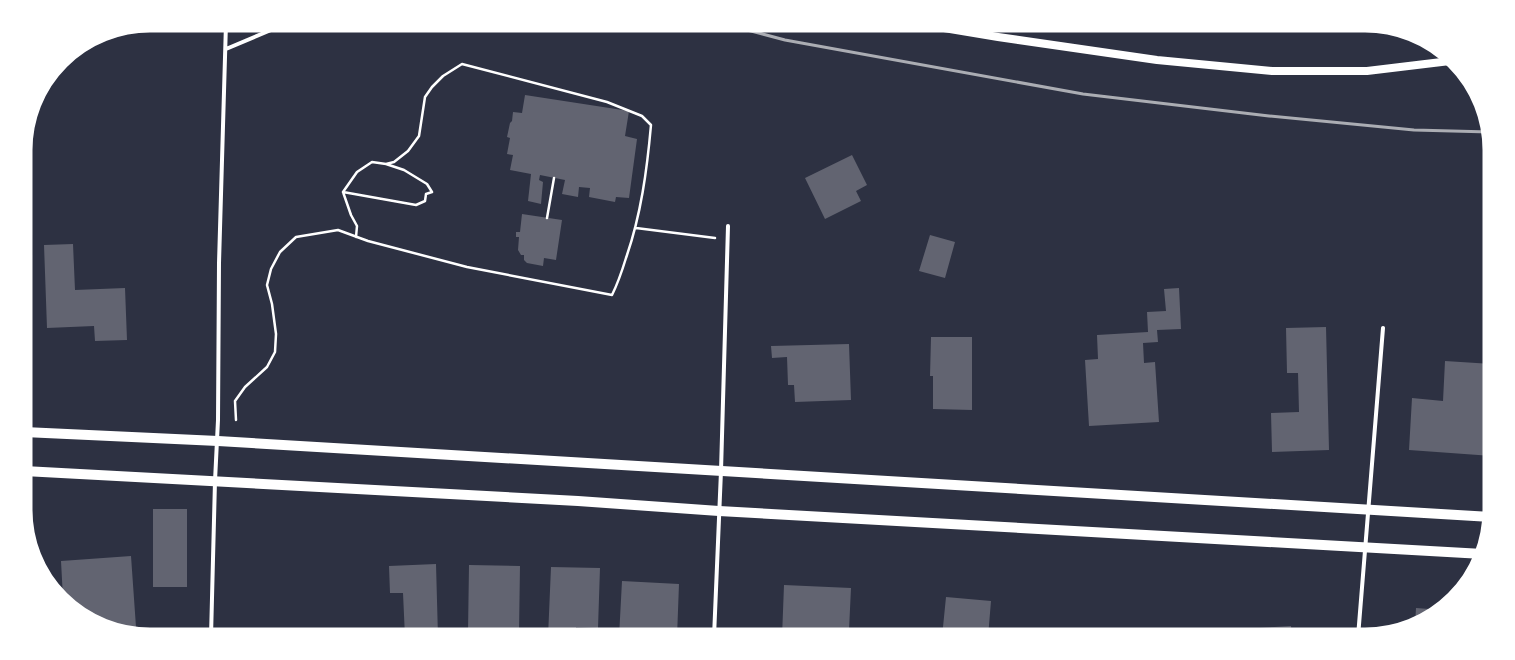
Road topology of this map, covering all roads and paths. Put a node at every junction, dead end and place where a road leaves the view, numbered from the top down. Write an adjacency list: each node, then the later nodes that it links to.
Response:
1 (226, 30): 4 (street)
2 (271, 30): 4 (street)
3 (956, 30): 5 (main road)
4 (226, 49): 17 (street)
5 (1446, 62)
6 (386, 164): 8 (path); 8 (path); 11 (path)
7 (554, 178): 9 (path)
8 (343, 192): 12 (path)
9 (547, 218)
10 (728, 226): 13 (street)
11 (636, 228): 12 (path); 13 (path)
12 (356, 237): 15 (path)
13 (727, 240): 19 (street)
14 (1383, 328): 21 (street)
15 (236, 420)
16 (30, 432): 17 (main road)
17 (218, 441): 19 (main road); 20 (street)
18 (30, 471): 20 (main road)
19 (721, 471): 21 (main road); 22 (street)
20 (215, 481): 22 (main road); 26 (street)
21 (1367, 510): 23 (main road); 24 (street)
22 (719, 511): 24 (main road); 27 (street)
23 (1485, 517)
24 (1366, 548): 25 (main road); 28 (street)
25 (1477, 554)
26 (212, 630)
27 (714, 630)
28 (1359, 630)

